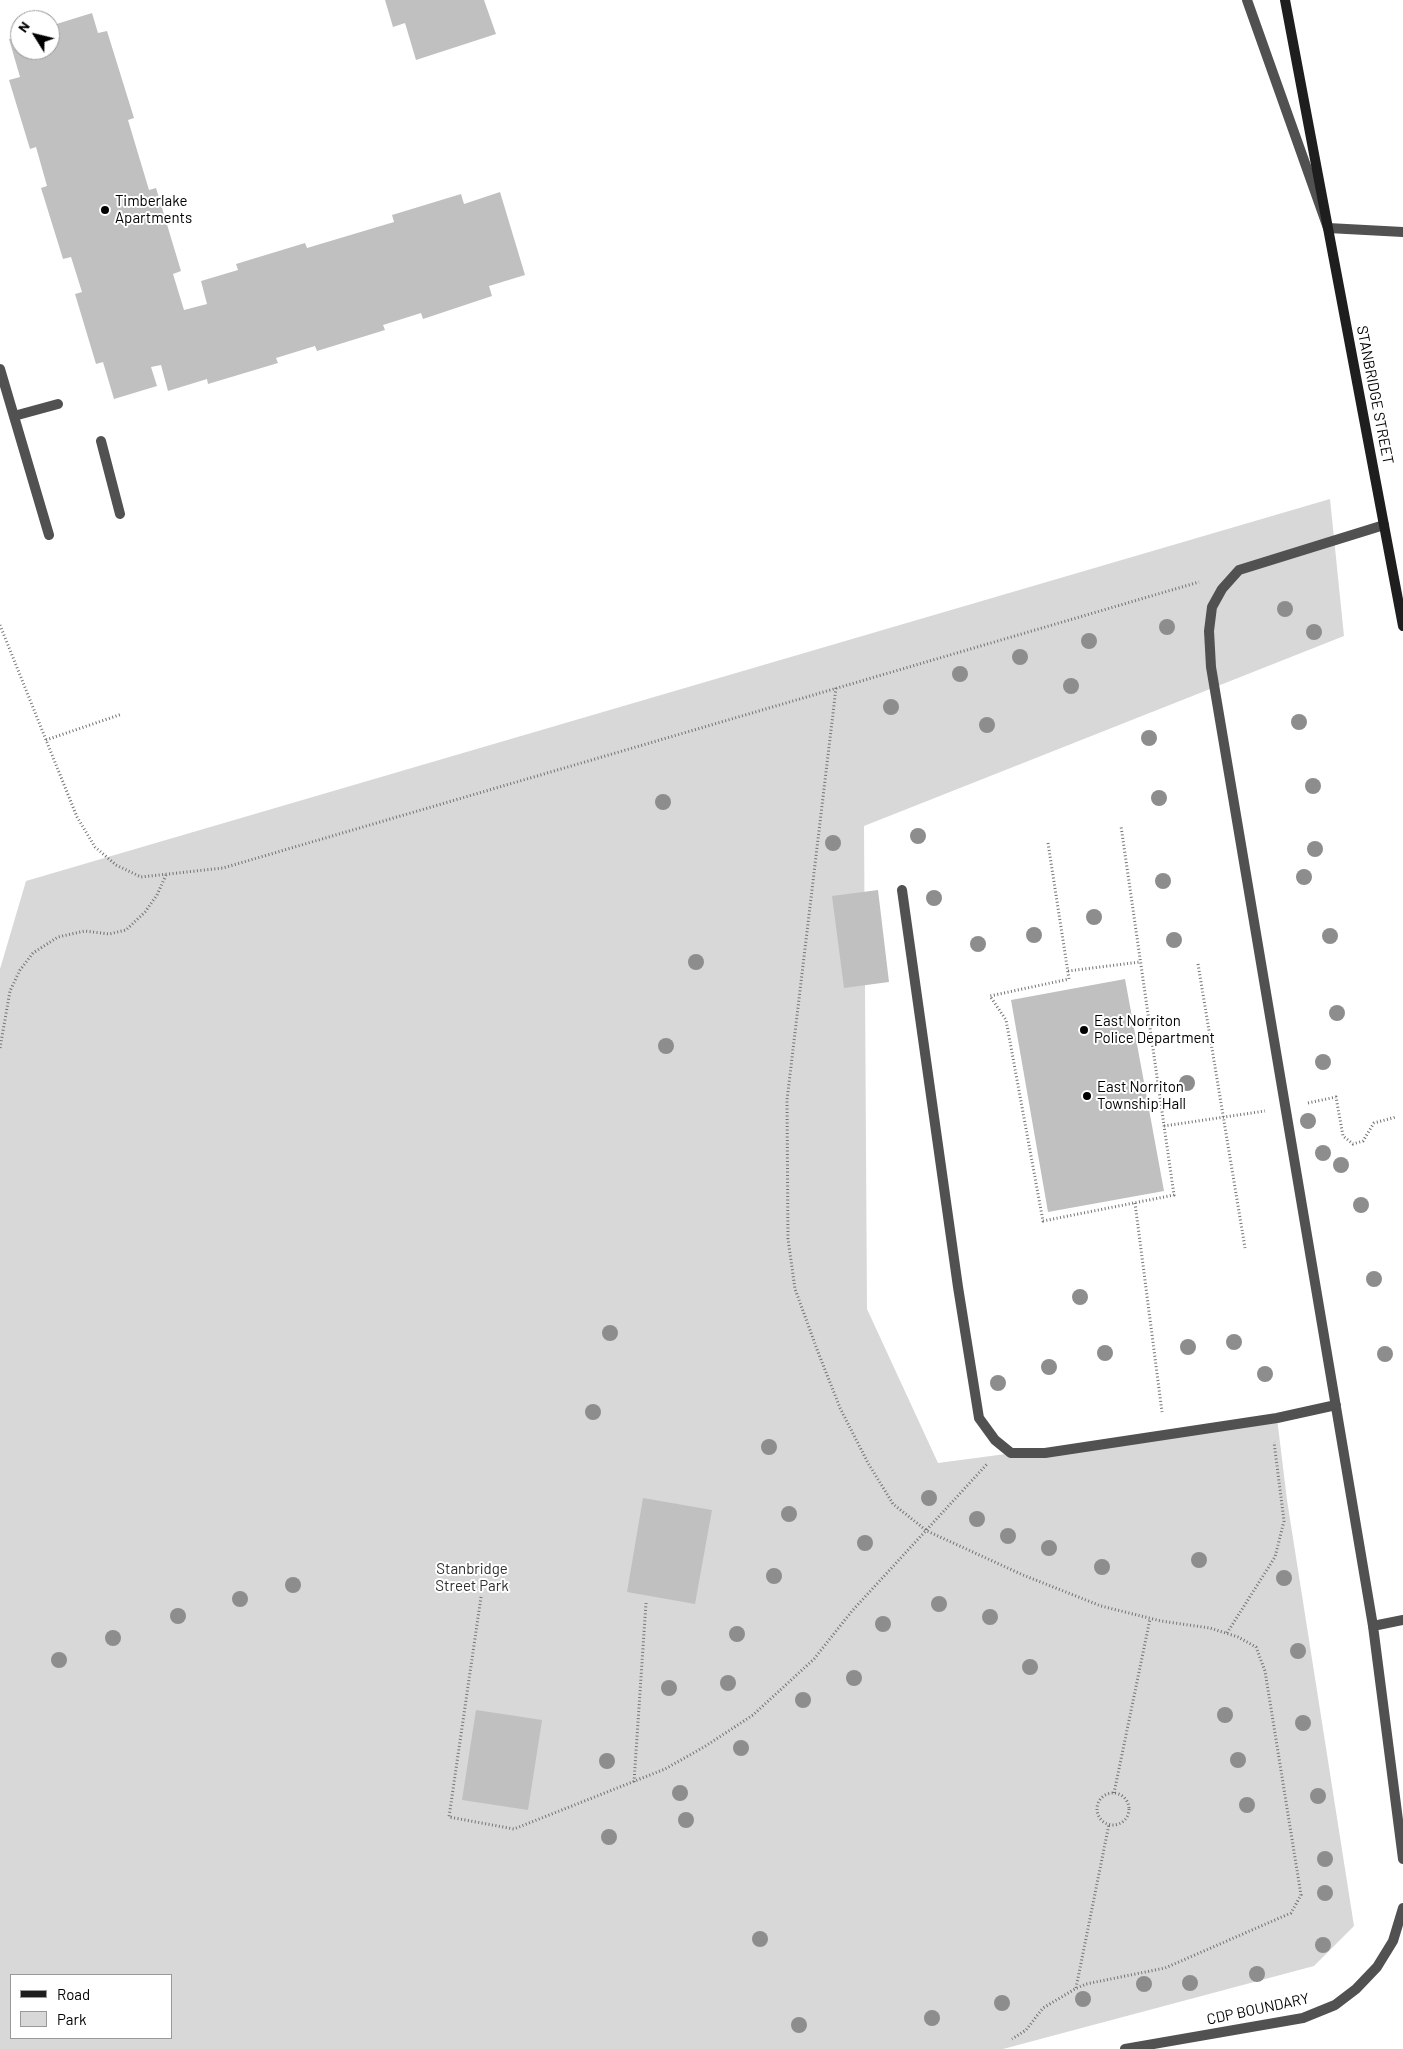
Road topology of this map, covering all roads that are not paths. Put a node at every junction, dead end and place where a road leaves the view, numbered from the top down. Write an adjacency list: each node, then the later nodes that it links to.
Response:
1 (1247, 0): 3 (street, STANBRIDGE STREET)
2 (1285, 0): 3 (street, STANBRIDGE STREET)
3 (1328, 228): 4 (street); 10 (street, STANBRIDGE STREET)
4 (1403, 232)
5 (0, 369): 7 (street)
6 (58, 404): 7 (street)
7 (14, 416): 11 (street)
8 (100, 441): 9 (street)
9 (120, 514)
10 (1384, 525): 12 (street, STANBRIDGE STREET); 14 (street)
11 (48, 535)
12 (1403, 626)
13 (902, 890): 14 (street)
14 (1336, 1405): 16 (street)
15 (1403, 1620): 16 (street)
16 (1373, 1626): 17 (street)
17 (1403, 1859)
18 (1403, 1908): 19 (street, CDP BOUNDARY)
19 (1125, 2049)

